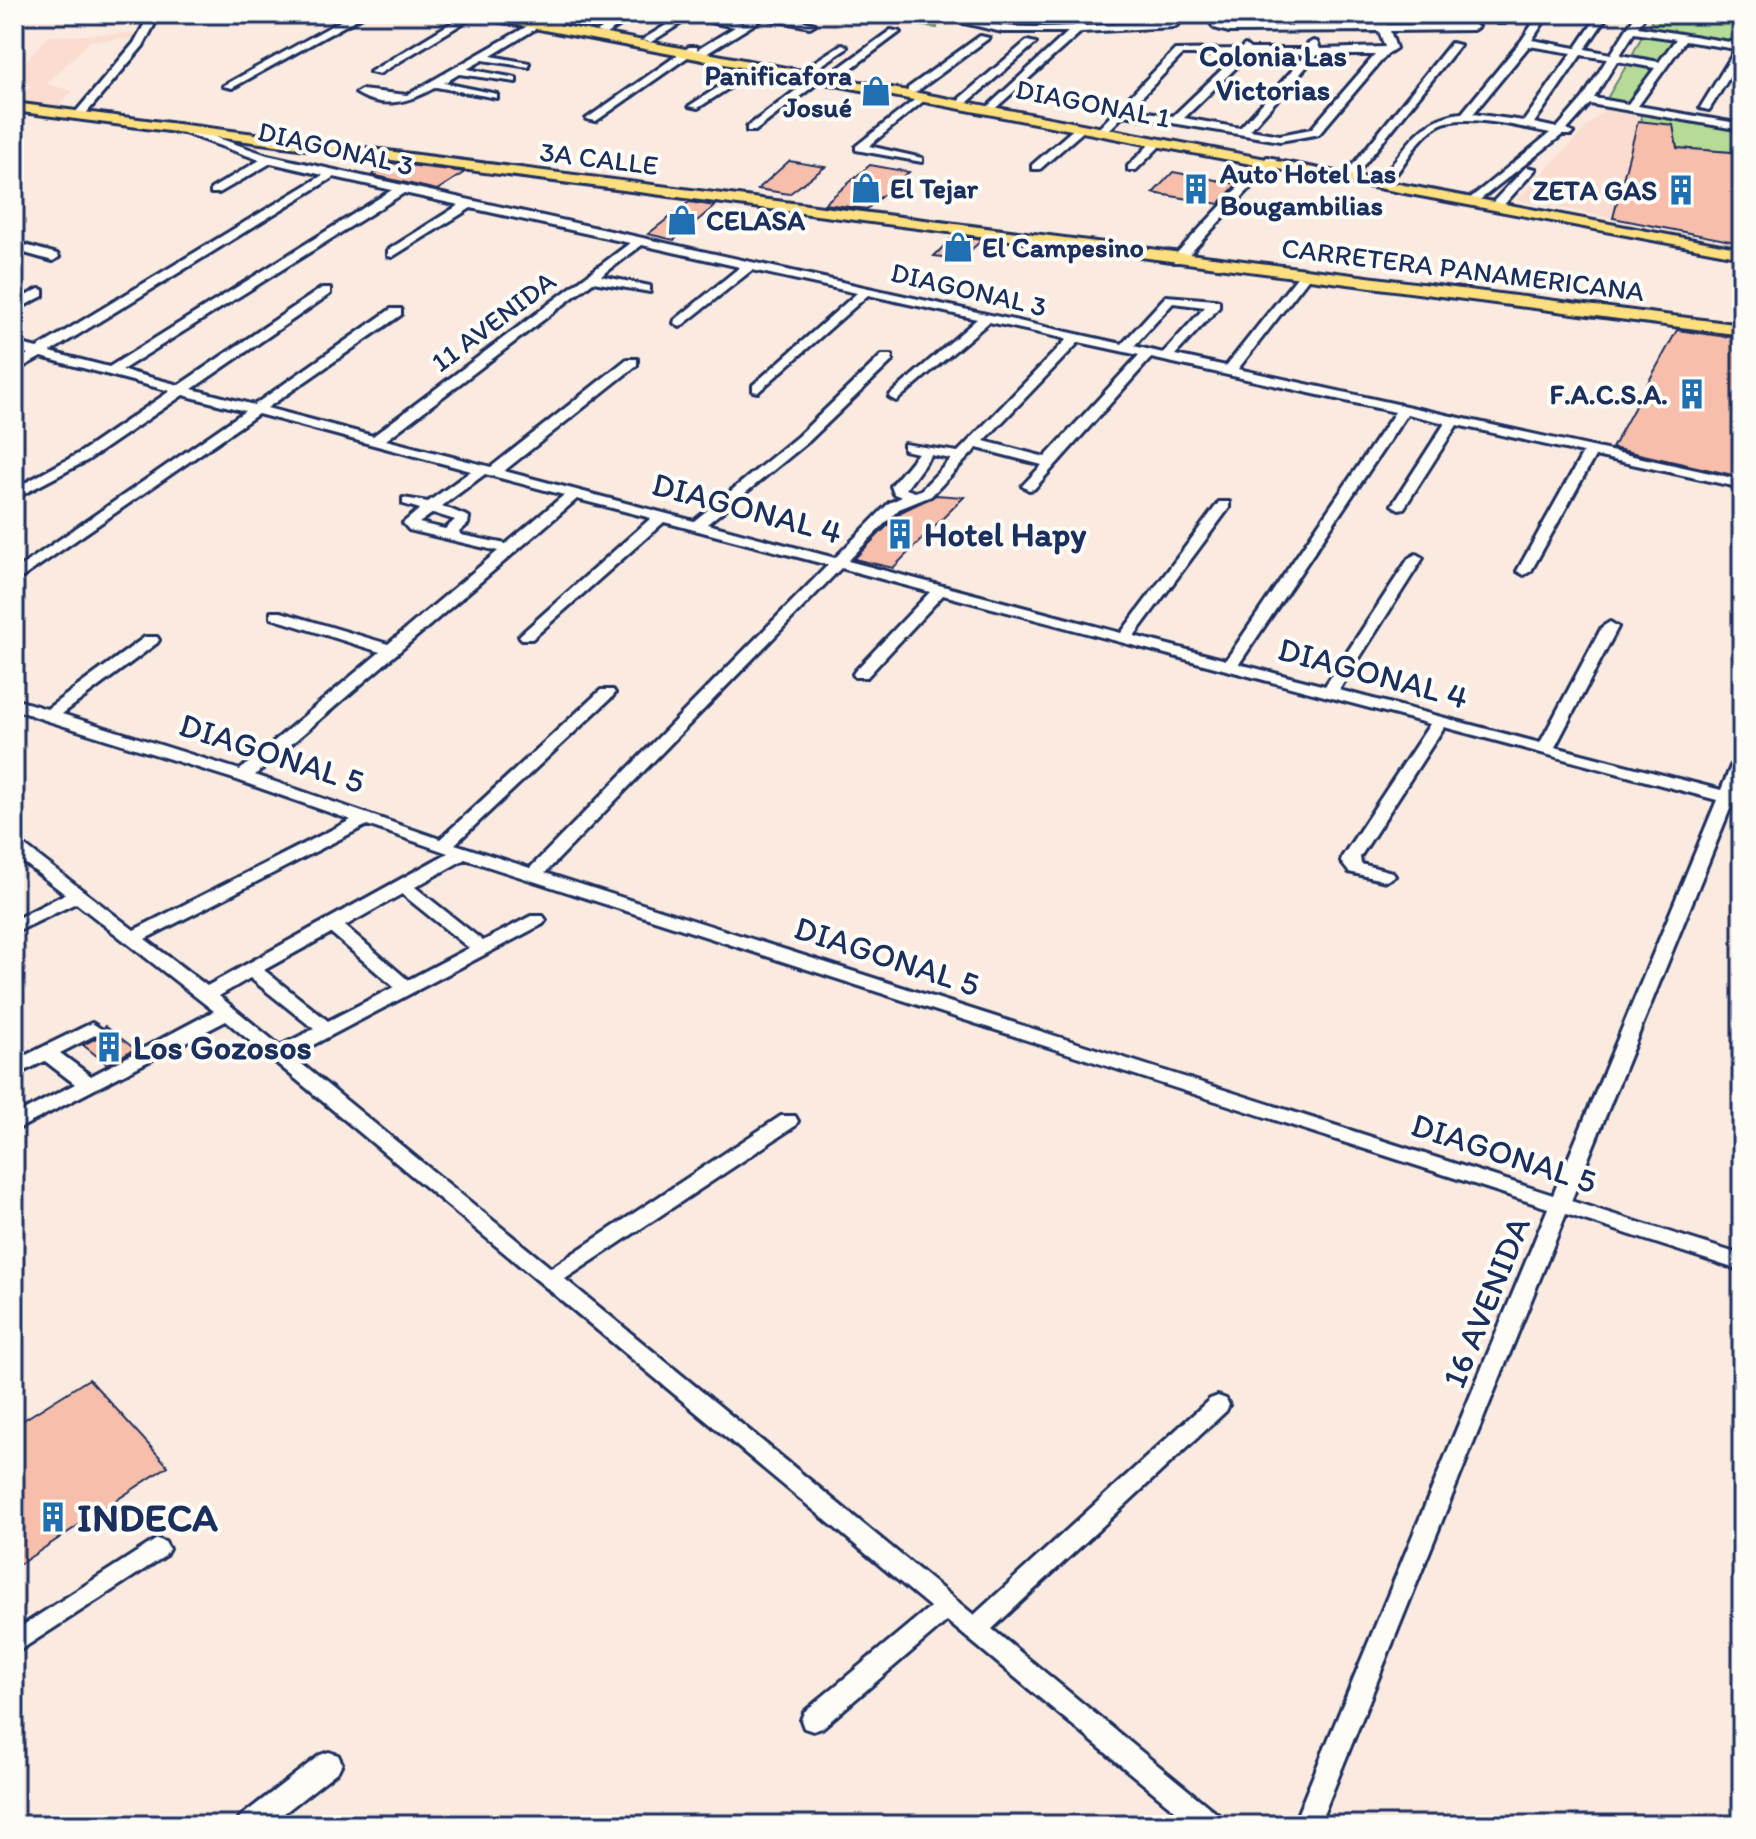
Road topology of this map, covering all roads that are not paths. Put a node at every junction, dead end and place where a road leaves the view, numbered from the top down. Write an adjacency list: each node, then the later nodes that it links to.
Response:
1 (155, 14): 79 (street)
2 (361, 14): 65 (street)
3 (473, 14): 61 (street)
4 (481, 14): 23 (main road, DIAGONAL 1)
5 (503, 14): 23 (main road, DIAGONAL 1)
6 (570, 14): 23 (street)
7 (633, 14): 39 (street)
8 (691, 14): 43 (street)
9 (962, 14): 30 (street)
10 (1022, 14): 30 (street)
11 (1074, 14): 27 (street)
12 (1210, 14): 31 (street)
13 (1264, 14): 37 (street)
14 (1321, 14): 33 (street)
15 (1378, 14): 34 (street)
16 (1434, 14): 35 (street)
17 (1544, 14): 45 (street)
18 (1604, 14): 50 (street)
19 (1626, 14): 21 (street)
20 (764, 15): 24 (street); 26 (street)
21 (1645, 16): 38 (street)
22 (714, 20): 26 (street)
23 (540, 23): 36 (main road, DIAGONAL 1); 55 (street)
24 (810, 24)
25 (1174, 24): 27 (street)
26 (744, 26): 52 (street)
27 (1080, 27): 29 (street); 44 (street)
28 (1473, 27): 35 (street)
29 (1062, 28): 30 (street); 44 (street)
30 (1028, 29)
31 (1243, 29): 37 (street); 53 (street)
32 (1309, 29): 33 (street); 37 (street); 51 (street)
33 (1330, 29): 34 (street)
34 (1385, 29): 35 (street); 54 (street)
35 (1444, 29)
36 (580, 30): 39 (main road, DIAGONAL 1); 52 (main road, DIAGONAL 1)
37 (1276, 30)
38 (1636, 30): 42 (street); 56 (street)
39 (602, 32): 43 (main road, DIAGONAL 1)
40 (895, 32): 62 (street)
41 (984, 38): 67 (street)
42 (1682, 38): 49 (street); 59 (street)
43 (647, 40): 52 (main road, DIAGONAL 1)
44 (1066, 41): 74 (street)
45 (1526, 42): 50 (street); 80 (street)
46 (1031, 43): 70 (street)
47 (1455, 45): 99 (street)
48 (842, 47): 62 (street)
49 (1742, 48): 76 (street)
50 (1580, 50): 56 (street); 83 (street)
51 (1315, 51): 53 (street); 54 (street); 89 (street)
52 (696, 52): 58 (main road, DIAGONAL 1); 62 (main road, DIAGONAL 1); 81 (street)
53 (1246, 52): 77 (street); 82 (street)
54 (1383, 52): 91 (street)
55 (481, 57): 57 (street); 60 (street)
56 (1620, 58): 59 (street); 71 (street)
57 (525, 65)
58 (756, 66): 62 (main road, DIAGONAL 1); 72 (street)
59 (1662, 66): 69 (street)
60 (458, 71): 63 (street); 64 (street)
61 (375, 72)
62 (823, 76): 67 (main road, DIAGONAL 1); 86 (street)
63 (512, 80)
64 (435, 84): 66 (street); 68 (street)
65 (228, 86)
66 (361, 93)
67 (917, 94): 70 (main road, DIAGONAL 1); 74 (main road, DIAGONAL 1); 94 (street)
68 (493, 96)
69 (1639, 97): 75 (street); 76 (street)
70 (964, 100): 74 (main road, DIAGONAL 1)
71 (1593, 101): 75 (street); 90 (street)
72 (694, 106)
73 (14, 107): 79 (main road, 3A CALLE)
74 (992, 108): 85 (main road, DIAGONAL 1); 87 (main road, DIAGONAL 1)
75 (1631, 108): 84 (street)
76 (1705, 108): 78 (street)
77 (1122, 111): 82 (street); 87 (street)
78 (1742, 114)
79 (79, 115): 88 (main road, 3A CALLE)
80 (1465, 116): 83 (street); 101 (street)
81 (592, 119)
82 (1176, 120): 89 (street)
83 (1526, 127): 90 (street)
84 (1742, 127)
85 (1081, 128): 87 (main road, DIAGONAL 1); 96 (street)
86 (751, 129)
87 (1104, 129): 92 (main road, DIAGONAL 1); 95 (main road, DIAGONAL 1)
88 (188, 131): 93 (street, DIAGONAL 3); 114 (main road, 3A CALLE)
89 (1243, 131): 91 (street)
90 (1564, 132): 100 (street); 102 (street)
91 (1280, 138): 95 (street)
92 (1158, 142): 95 (main road, DIAGONAL 1); 97 (street)
93 (270, 159): 98 (street, DIAGONAL 3); 104 (street)
94 (918, 160)
95 (1271, 161): 99 (main road, DIAGONAL 1); 105 (main road, DIAGONAL 1); 114 (street)
96 (1036, 167)
97 (1132, 168)
98 (332, 174): 103 (street, DIAGONAL 3); 130 (street)
99 (1351, 174): 101 (main road, DIAGONAL 1)
100 (1503, 179): 102 (street); 105 (street)
101 (1386, 180): 105 (main road, DIAGONAL 1)
102 (1518, 181): 107 (street)
103 (404, 188): 106 (street, DIAGONAL 3); 136 (street)
104 (215, 191)
105 (1475, 199): 107 (main road, DIAGONAL 1)
106 (470, 203): 108 (street, DIAGONAL 3); 111 (street)
107 (1498, 203): 110 (main road, DIAGONAL 1); 112 (main road, DIAGONAL 1)
108 (640, 241): 115 (street, DIAGONAL 3); 117 (street, 11 AVENIDA)
109 (14, 246): 113 (street)
110 (1742, 247)
111 (392, 253)
112 (1742, 253)
113 (53, 257)
114 (1184, 260): 116 (main road, CARRETERA PANAMERICANA)
115 (750, 265): 120 (street, DIAGONAL 3); 125 (street)
116 (1305, 275): 126 (main road, CARRETERA PANAMERICANA); 137 (street)
117 (591, 278): 118 (street); 144 (street, 11 AVENIDA)
118 (646, 289)
119 (326, 291): 139 (street)
120 (866, 291): 124 (street, DIAGONAL 3); 138 (street)
121 (39, 293): 122 (street)
122 (14, 307)
123 (396, 312): 142 (street)
124 (986, 318): 127 (street, DIAGONAL 3); 140 (street)
125 (680, 323)
126 (1742, 330)
127 (1076, 338): 129 (street, DIAGONAL 3); 145 (street)
128 (14, 346): 130 (street, DIAGONAL 4)
129 (1125, 348): 131 (street, DIAGONAL 3); 132 (street)
130 (41, 353): 135 (street); 136 (street, DIAGONAL 4)
131 (1148, 353): 132 (street, DIAGONAL 3); 150 (street)
132 (1166, 357): 137 (street, DIAGONAL 3)
133 (887, 358): 162 (street)
134 (632, 362): 151 (street)
135 (14, 368)
136 (112, 371): 139 (street, DIAGONAL 4)
137 (1229, 371): 141 (street, DIAGONAL 3)
138 (758, 388)
139 (181, 390): 142 (street, DIAGONAL 4); 155 (street)
140 (896, 397)
141 (1403, 410): 143 (street, DIAGONAL 3); 176 (street)
142 (258, 411): 144 (street, DIAGONAL 4); 168 (street)
143 (1454, 420): 148 (street, DIAGONAL 3); 159 (street)
144 (375, 441): 151 (street, DIAGONAL 4)
145 (974, 443): 149 (street); 150 (street)
146 (909, 447): 147 (street)
147 (928, 450): 149 (street); 156 (street)
148 (1591, 451): 152 (street, DIAGONAL 3); 167 (street)
149 (961, 457): 156 (street)
150 (1048, 462): 153 (street)
151 (489, 470): 154 (street, DIAGONAL 4); 160 (street)
152 (1742, 484)
153 (1029, 486)
154 (575, 493): 161 (street, DIAGONAL 4); 164 (street)
155 (14, 495)
156 (916, 498): 166 (street)
157 (408, 501): 160 (street)
158 (1224, 505): 173 (street)
159 (1399, 505)
160 (432, 508): 163 (street); 163 (street)
161 (662, 516): 162 (street, DIAGONAL 4); 172 (street)
162 (696, 526): 166 (street, DIAGONAL 4)
163 (452, 535): 164 (street)
164 (509, 549): 175 (street)
165 (1416, 558): 179 (street)
166 (840, 564): 169 (street, DIAGONAL 4); 191 (street)
167 (1524, 571)
168 (14, 578)
169 (940, 590): 173 (street, DIAGONAL 4); 177 (street)
170 (276, 615): 175 (street)
171 (1610, 627): 183 (street)
172 (527, 636)
173 (1124, 639): 176 (street, DIAGONAL 4)
174 (151, 640): 181 (street)
175 (391, 650): 185 (street)
176 (1229, 667): 179 (street, DIAGONAL 4)
177 (861, 674)
178 (607, 693): 189 (street)
179 (1329, 693): 182 (street, DIAGONAL 4)
180 (14, 704): 181 (street, DIAGONAL 5)
181 (48, 716): 185 (street, DIAGONAL 5)
182 (1440, 721): 183 (street, DIAGONAL 4); 192 (street)
183 (1545, 749): 186 (street, DIAGONAL 4)
184 (1742, 759): 186 (street, 16 AVENIDA)
185 (243, 776): 187 (street, DIAGONAL 5)
186 (1734, 799): 212 (street, 16 AVENIDA)
187 (367, 818): 189 (street, DIAGONAL 5); 198 (street)
188 (14, 846): 194 (street)
189 (443, 846): 190 (street, DIAGONAL 5)
190 (464, 852): 191 (street, DIAGONAL 5); 193 (street)
191 (534, 874): 212 (street, DIAGONAL 5)
192 (1386, 876)
193 (404, 887): 196 (street); 199 (street)
194 (78, 895): 197 (street); 198 (street)
195 (537, 920): 199 (street)
196 (334, 926): 200 (street); 201 (street)
197 (14, 927)
198 (131, 939): 202 (street)
199 (481, 948): 201 (street)
200 (252, 970): 202 (street); 205 (street)
201 (405, 987): 205 (street)
202 (206, 995): 203 (street)
203 (226, 1013): 207 (street); 209 (street)
204 (92, 1029): 206 (street)
205 (326, 1029): 207 (street)
206 (46, 1052): 208 (street); 209 (street)
207 (277, 1056): 214 (street)
208 (14, 1069)
209 (90, 1085): 211 (street)
210 (788, 1121): 214 (street)
211 (14, 1124)
212 (1560, 1205): 213 (street, DIAGONAL 5); 224 (street, 16 AVENIDA)
213 (1742, 1263)
214 (548, 1280): 217 (street)
215 (1218, 1405): 218 (street)
216 (157, 1549): 219 (street)
217 (947, 1607): 218 (street); 220 (street)
218 (974, 1630): 223 (street)
219 (14, 1644)
220 (813, 1720)
221 (329, 1763): 222 (street)
222 (249, 1825)
223 (1212, 1825)
224 (1306, 1825)

